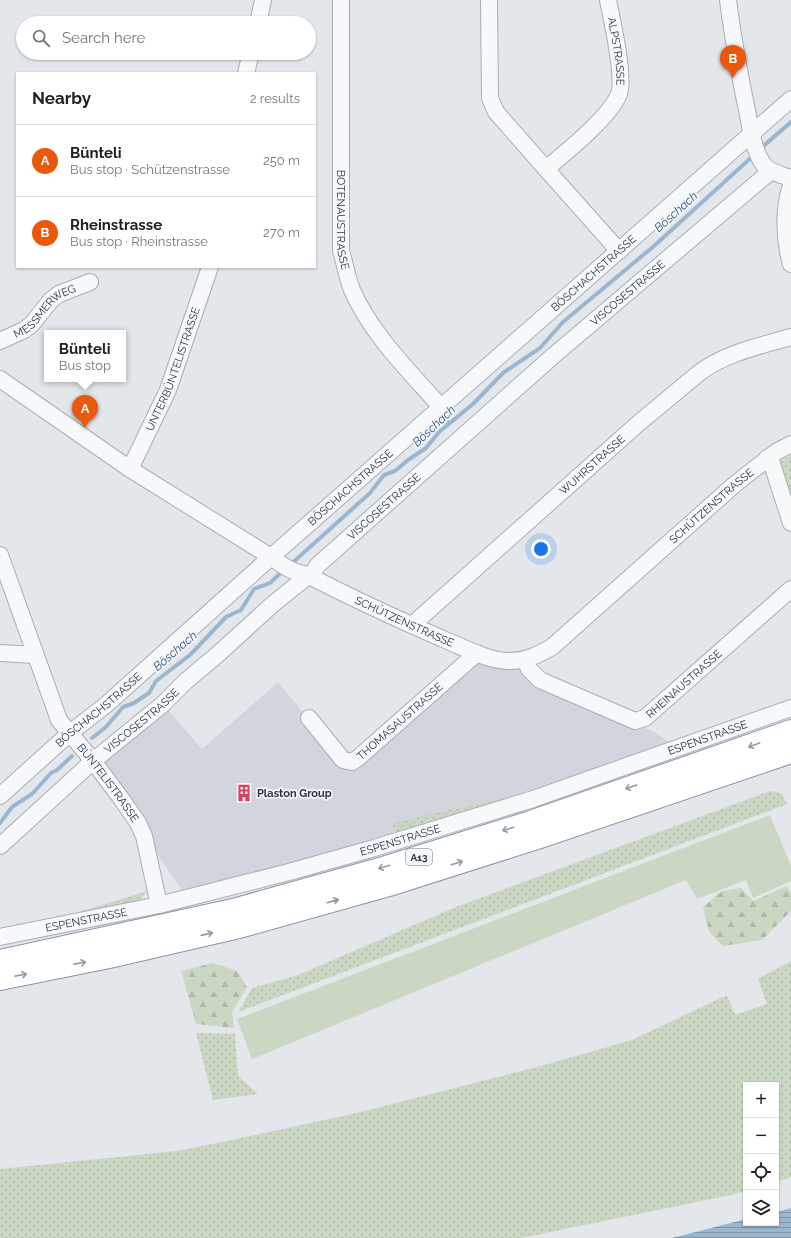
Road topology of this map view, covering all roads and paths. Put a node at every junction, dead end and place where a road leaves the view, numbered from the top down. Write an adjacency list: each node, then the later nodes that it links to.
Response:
1 (264, 0): 6 (street)
2 (341, 0): 22 (street, BOTENAUSTRASSE)
3 (489, 0): 12 (street)
4 (608, 0): 12 (street, ALPSTRASSE)
5 (728, 0): 10 (street)
6 (260, 16)
7 (249, 60): 8 (street)
8 (246, 72)
9 (791, 99): 10 (street, BÖSCHACHSTRASSE)
10 (753, 137): 11 (street); 15 (street, BÖSCHACHSTRASSE)
11 (767, 168): 13 (street); 29 (street, VISCOSESTRASSE)
12 (546, 169): 15 (street)
13 (791, 178)
14 (791, 186): 16 (street)
15 (619, 251): 22 (street, BÖSCHACHSTRASSE)
16 (791, 264)
17 (210, 268): 25 (street, UNTERBÜNTELISTRASSE)
18 (90, 282): 20 (street, MESSMERWEG)
19 (791, 337): 31 (street, WUHRSTRASSE)
20 (0, 341)
21 (0, 378): 25 (street, SCHÜTZENSTRASSE)
22 (441, 407): 28 (street, BÖSCHACHSTRASSE)
23 (791, 444): 24 (street, SCHÜTZENSTRASSE)
24 (768, 458): 26 (street); 35 (street, SCHÜTZENSTRASSE)
25 (130, 469): 28 (street, SCHÜTZENSTRASSE)
26 (791, 522)
27 (0, 555): 34 (street, BÜNTELISTRASSE)
28 (275, 560): 29 (street, SCHÜTZENSTRASSE); 39 (street, BÖSCHACHSTRASSE)
29 (304, 575): 31 (street, SCHÜTZENSTRASSE); 41 (street, VISCOSESTRASSE)
30 (791, 589): 35 (street, RHEINAUSTRASSE)
31 (412, 625): 33 (street, SCHÜTZENSTRASSE)
32 (0, 653): 34 (street)
33 (477, 653): 35 (street, SCHÜTZENSTRASSE); 37 (street, THOMASAUSTRASSE)
34 (36, 655): 39 (street, BÜNTELISTRASSE)
35 (524, 660)
36 (791, 708): 44 (street, ESPENSTRASSE)
37 (308, 718)
38 (791, 731): 46 (highway, A13, one-way to 46)
39 (70, 733): 41 (street, BÜNTELISTRASSE); 42 (street, BÖSCHACHSTRASSE)
40 (791, 752): 47 (highway, A13, one-way to 40)
41 (94, 761): 43 (street, VISCOSESTRASSE); 44 (street, BÜNTELISTRASSE)
42 (0, 796)
43 (0, 846)
44 (159, 905): 45 (street, ESPENSTRASSE)
45 (0, 937)
46 (0, 961)
47 (0, 979)

